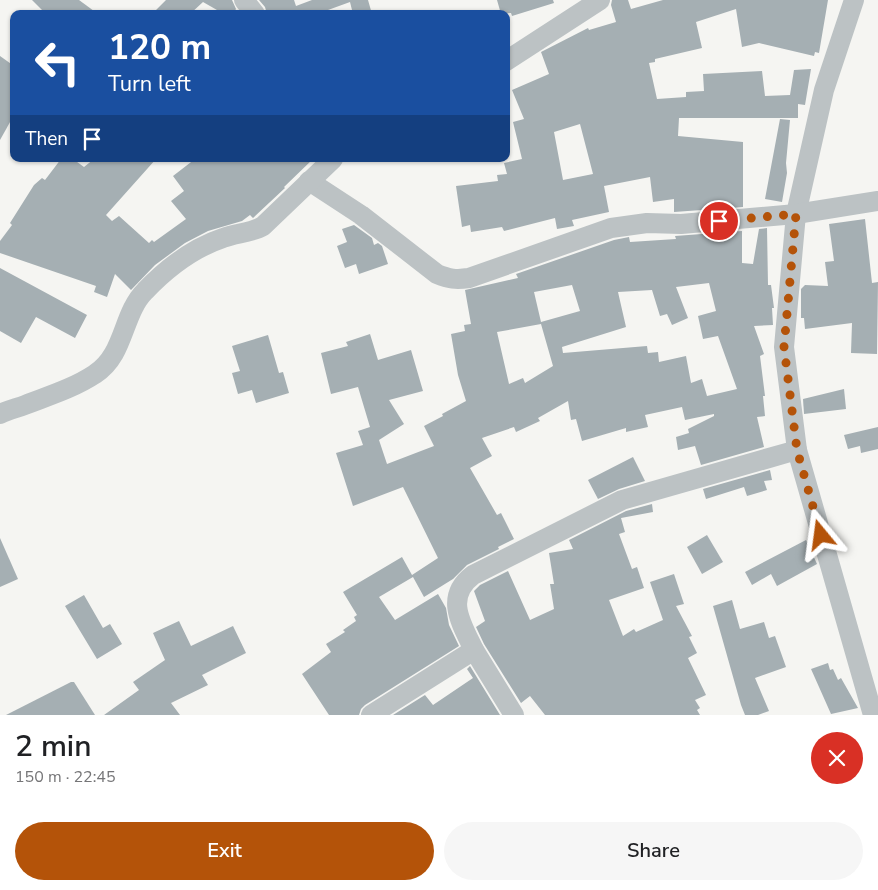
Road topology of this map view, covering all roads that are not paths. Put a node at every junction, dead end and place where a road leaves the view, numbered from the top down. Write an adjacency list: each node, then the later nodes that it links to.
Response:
1 (244, 0): 4 (street)
2 (600, 0): 5 (street)
3 (854, 0): 9 (street)
4 (252, 10)
5 (510, 58)
6 (330, 162): 7 (street)
7 (309, 181): 9 (street); 10 (street)
8 (878, 201): 9 (street)
9 (796, 214): 11 (street)
10 (0, 414)
11 (797, 450): 12 (street); 15 (street)
12 (474, 650): 13 (street); 14 (street)
13 (370, 715)
14 (514, 715)
15 (873, 715)

